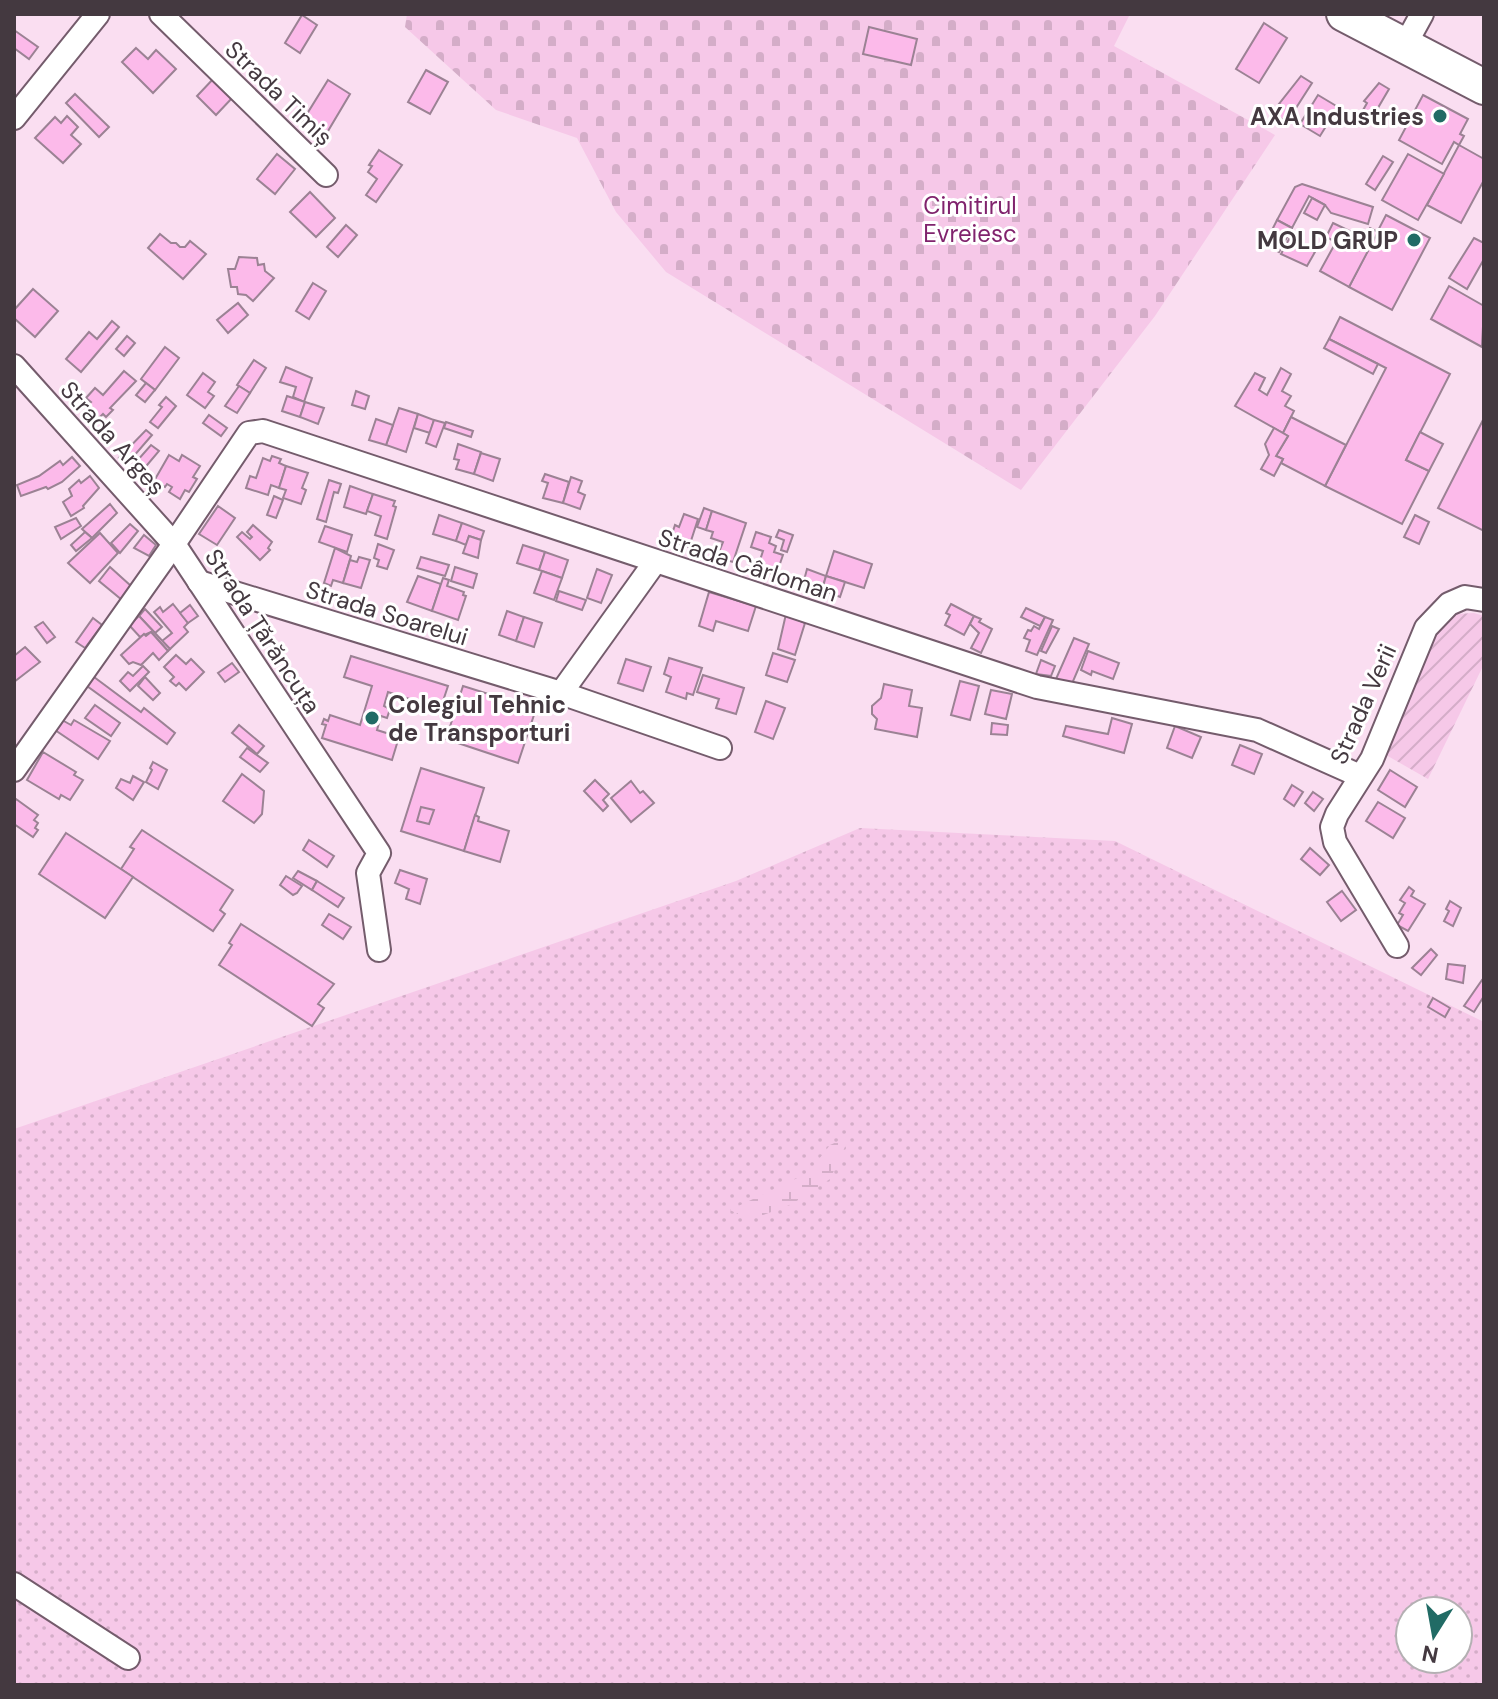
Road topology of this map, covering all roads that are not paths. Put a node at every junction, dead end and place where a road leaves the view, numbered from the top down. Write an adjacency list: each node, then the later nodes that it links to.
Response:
1 (98, 14): 7 (street)
2 (161, 14): 8 (street, Strada Timiș)
3 (1344, 14): 5 (main road)
4 (1422, 14): 5 (street)
5 (1405, 45): 6 (main road)
6 (1484, 87)
7 (14, 118)
8 (326, 175)
9 (14, 366): 10 (street, Strada Argeș)
10 (174, 544): 11 (street, Strada Cârloman); 12 (street, Strada Țărăncuța); 17 (street, Strada Țărăncuța)
11 (655, 562): 14 (street); 18 (street, Strada Cârloman)
12 (199, 582): 14 (street, Strada Soarelui); 20 (street, Strada Țărăncuța)
13 (1484, 600): 18 (street, Strada Verii)
14 (561, 693): 16 (street, Strada Soarelui)
15 (14, 733): 17 (street)
16 (720, 748)
17 (20, 762)
18 (1360, 776): 19 (street, Strada Verii)
19 (1397, 946)
20 (379, 950)
21 (14, 1584): 22 (street)
22 (128, 1658)

